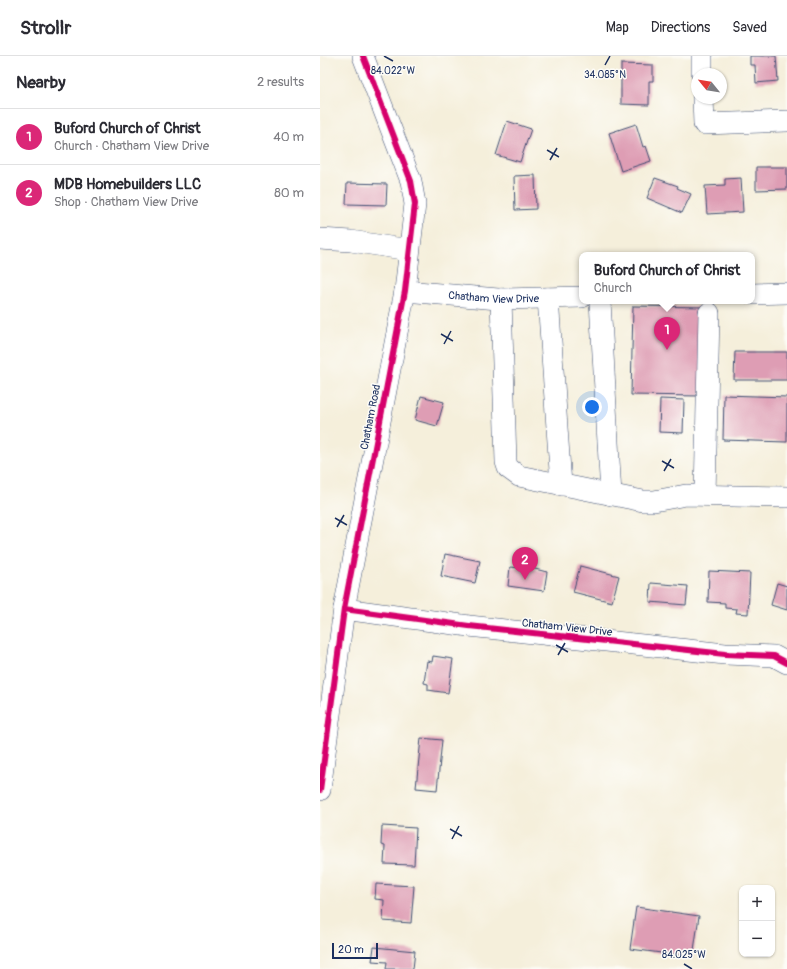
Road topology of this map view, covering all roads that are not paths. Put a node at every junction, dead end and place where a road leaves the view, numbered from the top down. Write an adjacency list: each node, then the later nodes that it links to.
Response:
1 (363, 56): 7 (street, Chatham Road)
2 (702, 56): 3 (street)
3 (702, 68)
4 (703, 104): 5 (street)
5 (787, 121)
6 (320, 239): 7 (street)
7 (409, 250): 8 (street, Chatham Road)
8 (405, 291): 13 (street, Chatham View Drive); 20 (street, Chatham Road)
9 (787, 293): 10 (street)
10 (755, 294)
11 (579, 297): 12 (street, Chatham View Drive)
12 (548, 298): 13 (street, Chatham View Drive); 16 (street)
13 (501, 299): 16 (street)
14 (600, 304): 18 (street)
15 (709, 313): 17 (street)
16 (560, 485): 18 (street)
17 (705, 494): 18 (street); 19 (street)
18 (611, 495)
19 (787, 497)
20 (344, 609): 21 (street, Chatham View Drive); 22 (street, Chatham Road)
21 (787, 663)
22 (320, 790)

